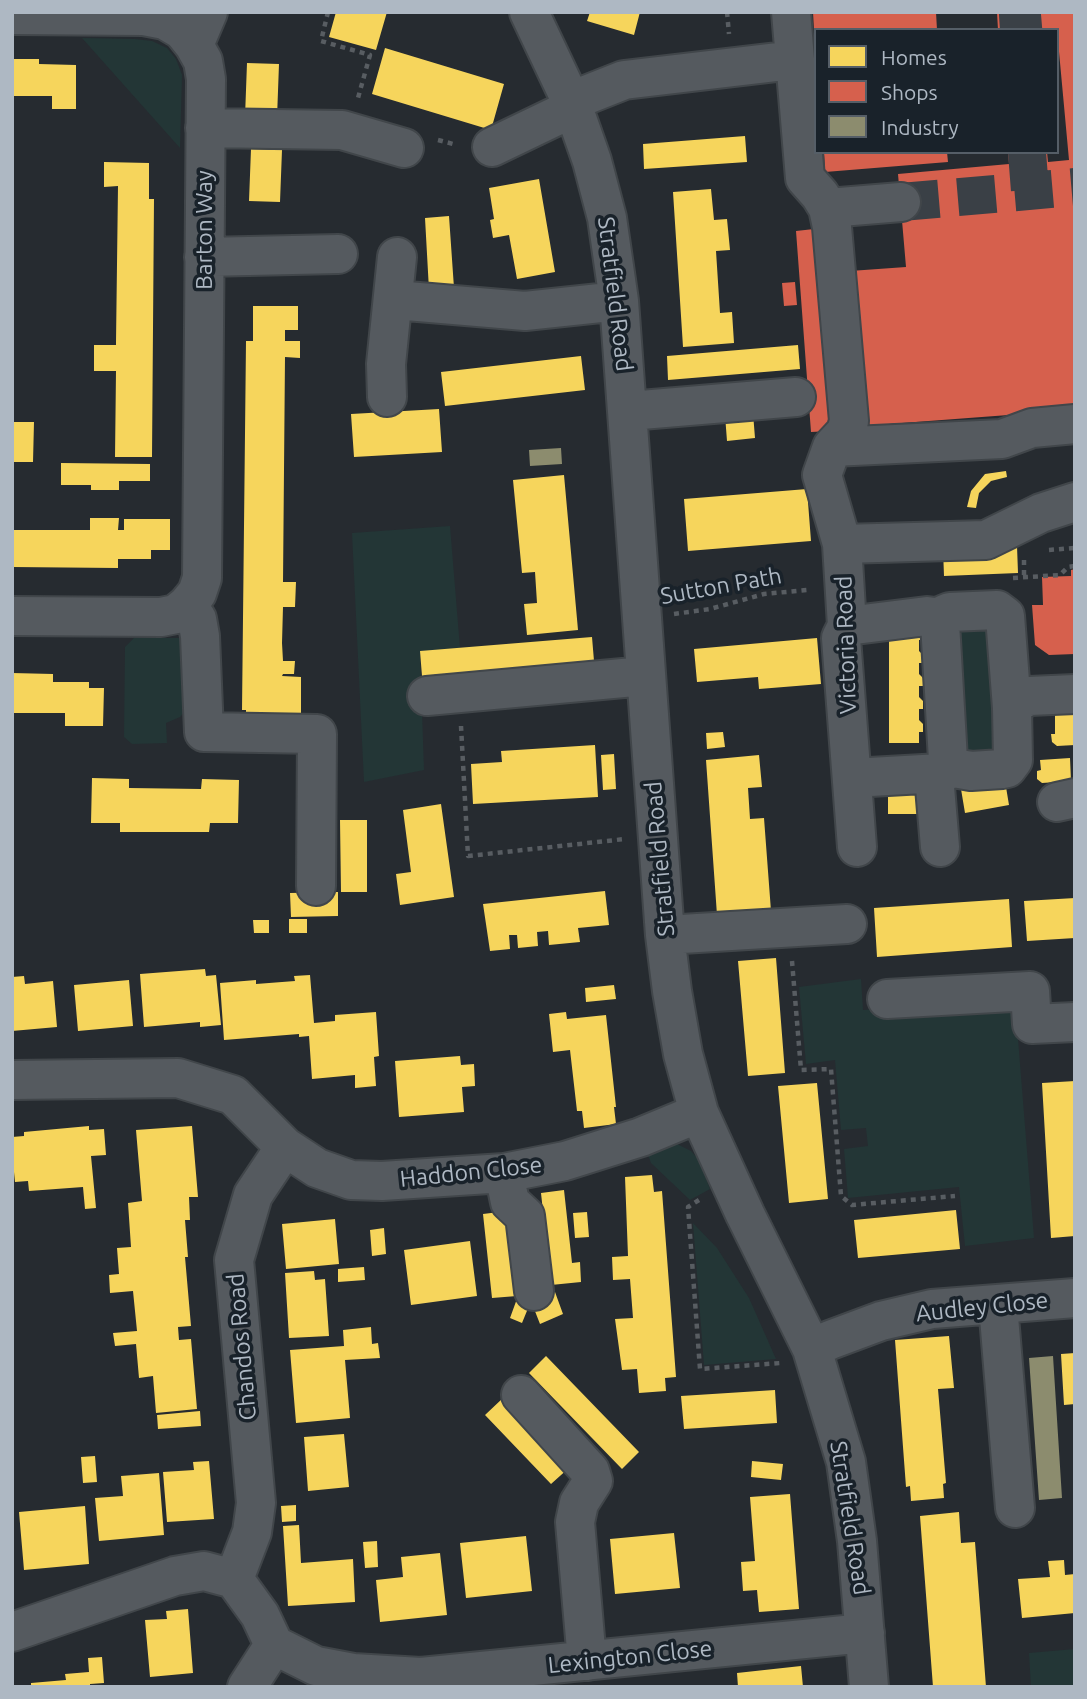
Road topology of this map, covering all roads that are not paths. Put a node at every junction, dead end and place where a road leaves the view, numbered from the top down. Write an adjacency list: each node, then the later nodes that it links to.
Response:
1 (529, 12): 7 (street, Stratfield Road)
2 (791, 12): 6 (street)
3 (79, 14): 4 (street, Barton Way); 5 (street, Barton Way)
4 (12, 15)
5 (201, 29): 8 (street, Barton Way)
6 (794, 60): 7 (street); 12 (street)
7 (572, 104): 9 (street); 17 (street, Stratfield Road)
8 (205, 128): 10 (street); 14 (street, Barton Way)
9 (492, 147)
10 (404, 148)
11 (901, 202): 12 (street)
12 (828, 208): 22 (street, Victoria Road)
13 (338, 254): 14 (street)
14 (204, 257): 25 (street, Barton Way)
15 (397, 257): 16 (street)
16 (395, 300): 17 (street); 18 (street)
17 (619, 301): 20 (street, Stratfield Road)
18 (387, 397)
19 (796, 397): 20 (street)
20 (629, 411): 29 (street, Stratfield Road)
21 (1075, 424): 22 (street)
22 (832, 447): 24 (street, Victoria Road)
23 (1075, 502): 24 (street)
24 (842, 544): 28 (street, Victoria Road)
25 (187, 605): 26 (street); 37 (street)
26 (12, 616)
27 (943, 618): 28 (street); 32 (street); 33 (street)
28 (847, 626): 34 (street, Victoria Road)
29 (645, 676): 31 (street); 39 (street, Stratfield Road)
30 (1075, 694): 32 (street)
31 (443, 695)
32 (1012, 705): 33 (street)
33 (946, 769): 34 (street); 36 (street)
34 (852, 778): 35 (street, Victoria Road)
35 (857, 846)
36 (940, 847)
37 (316, 886)
38 (847, 924): 39 (street)
39 (665, 935): 43 (street, Stratfield Road)
40 (887, 999): 41 (street)
41 (1075, 1022)
42 (12, 1080): 44 (street)
43 (699, 1113): 45 (street, Haddon Close); 49 (street, Stratfield Road)
44 (285, 1147): 45 (street, Haddon Close); 52 (street, Chandos Road)
45 (503, 1173): 46 (street)
46 (534, 1291)
47 (1075, 1298): 48 (street, Audley Close)
48 (998, 1305): 49 (street, Audley Close); 51 (street)
49 (814, 1355): 54 (street, Stratfield Road)
50 (521, 1395): 56 (street)
51 (1015, 1508)
52 (234, 1578): 53 (street); 55 (street)
53 (12, 1632)
54 (865, 1633): 56 (street, Lexington Close); 58 (street, Stratfield Road)
55 (274, 1645): 56 (street, Lexington Close); 57 (street)
56 (587, 1661)
57 (247, 1687)
58 (869, 1687)

